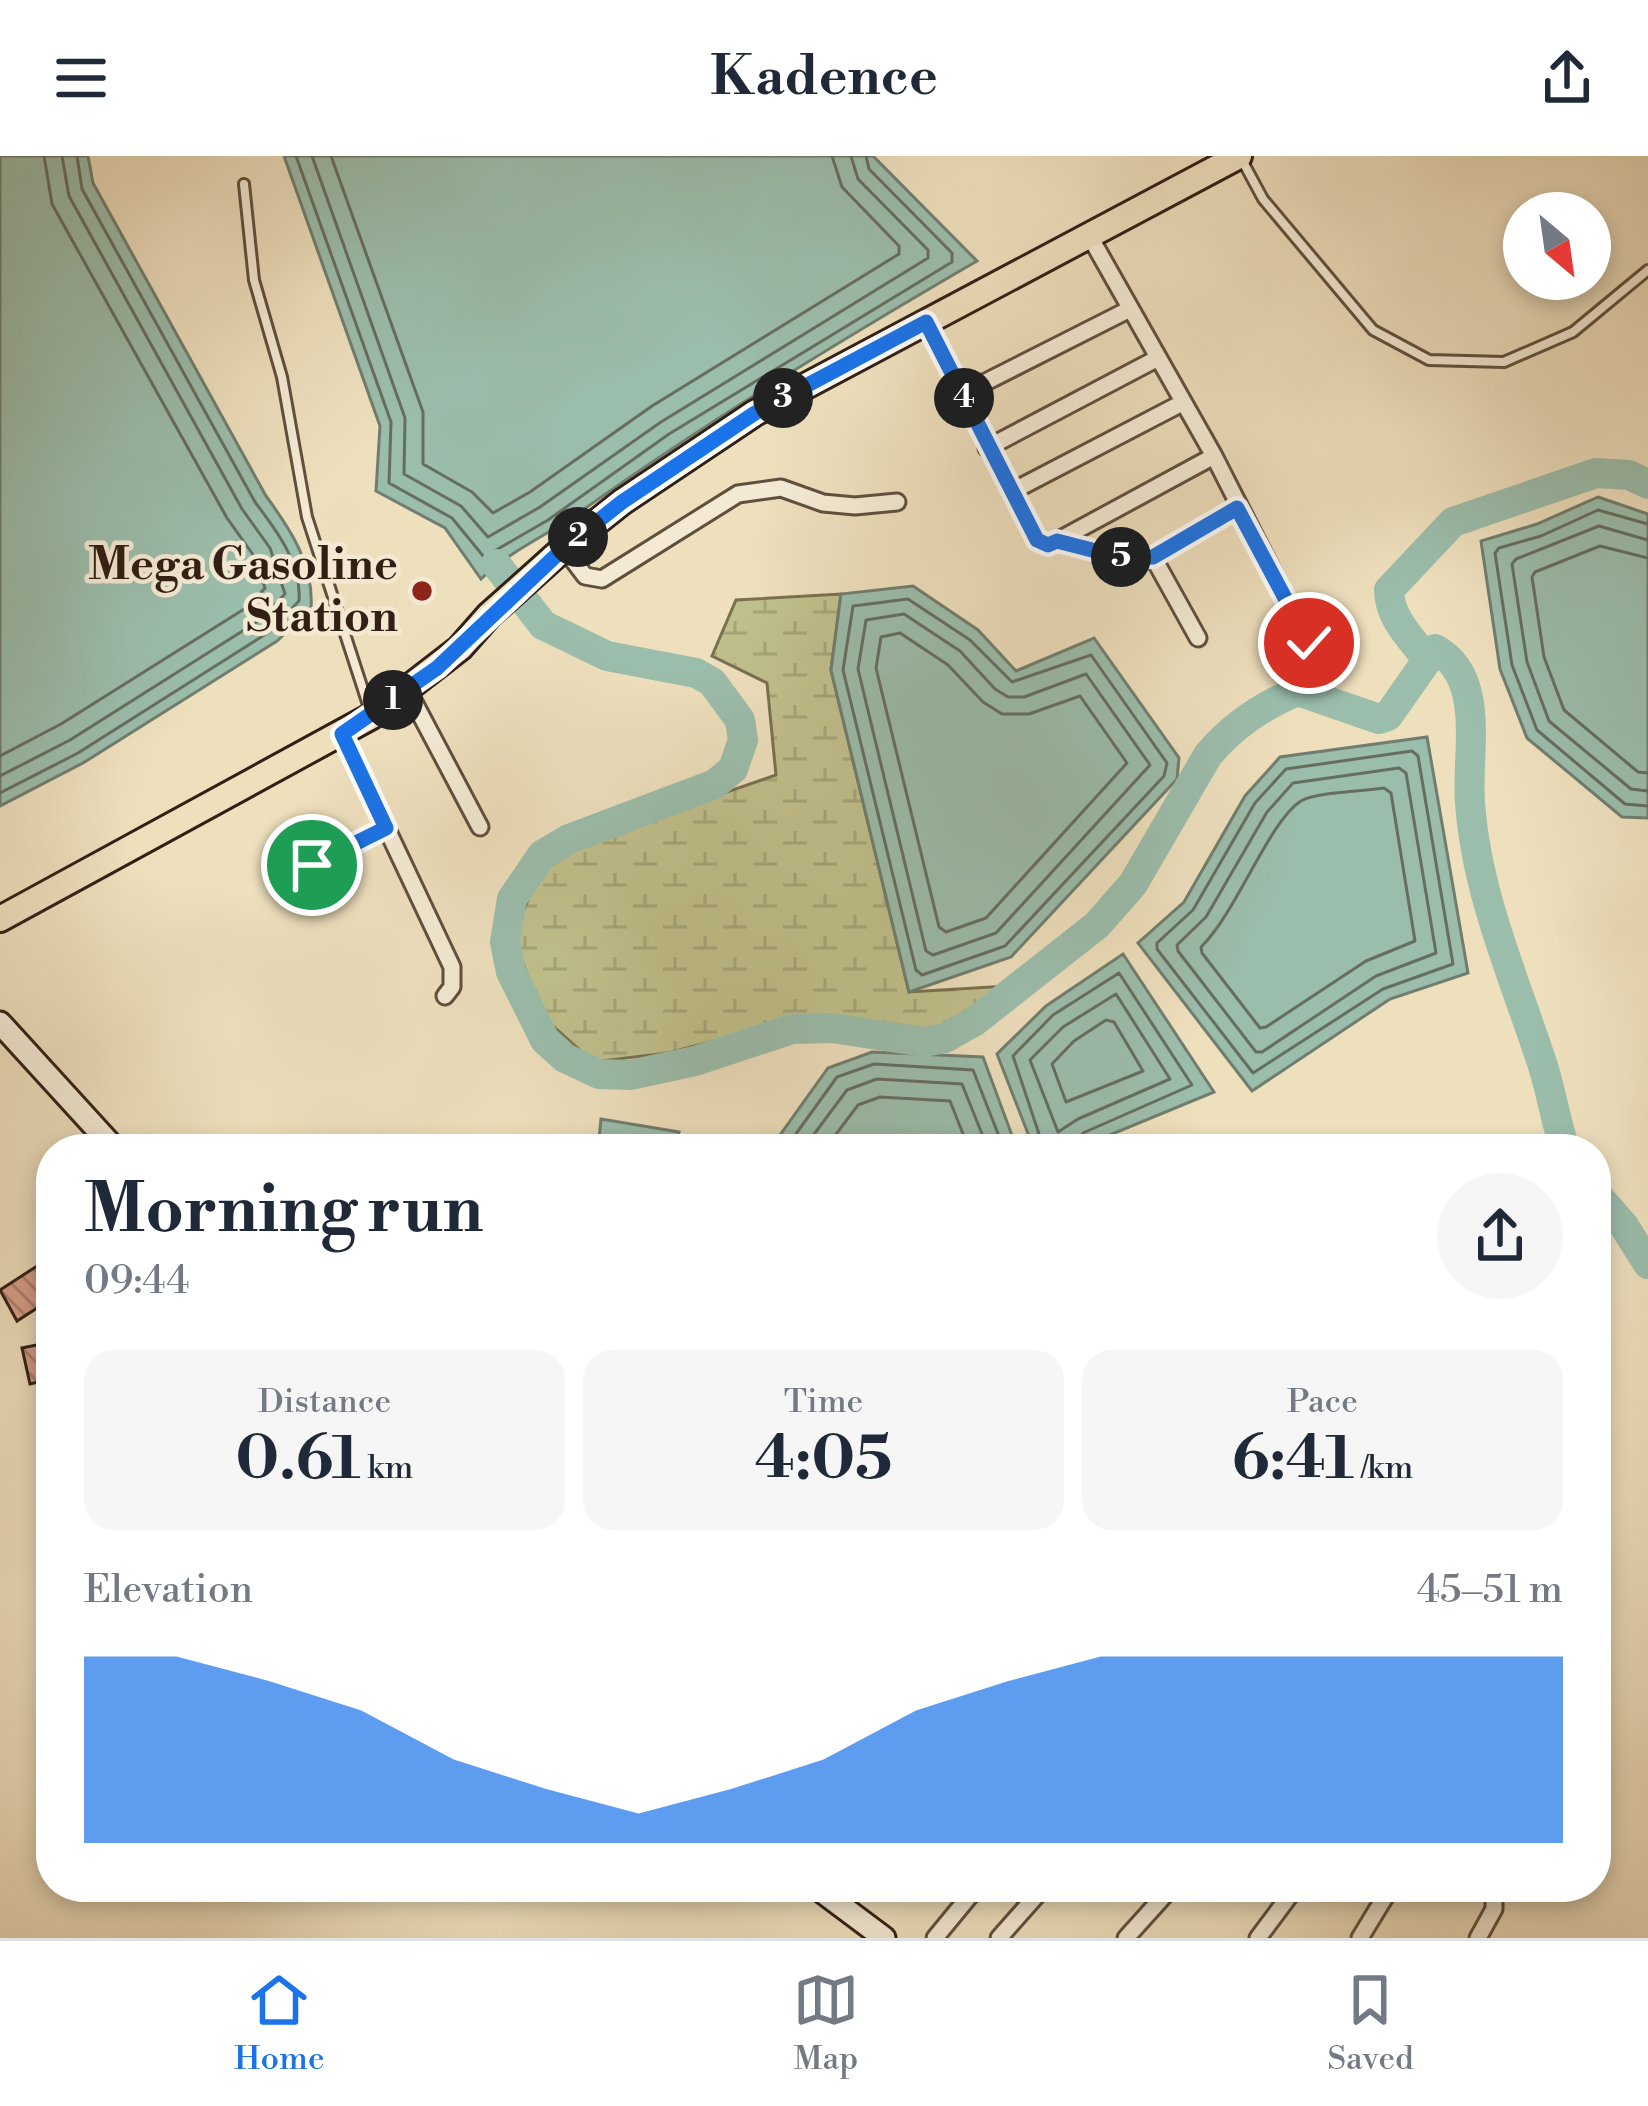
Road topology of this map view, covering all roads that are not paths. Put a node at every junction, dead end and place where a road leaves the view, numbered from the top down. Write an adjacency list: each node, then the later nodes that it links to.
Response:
1 (1239, 156): 3 (main road); 4 (lane)
2 (244, 184): 23 (lane)
3 (1089, 235): 5 (street); 6 (main road)
4 (1648, 270)
5 (1130, 308): 7 (street); 8 (street)
6 (926, 322): 8 (street); 18 (main road)
7 (1158, 358): 9 (street); 10 (street)
8 (962, 394): 10 (street)
9 (1182, 403): 11 (street); 12 (street)
10 (987, 448): 12 (street)
11 (1214, 456): 15 (street); 17 (street)
12 (1010, 492): 16 (street)
13 (897, 502): 18 (street)
14 (1044, 507): 16 (street)
15 (1237, 508): 19 (street); 21 (street)
16 (1025, 517): 17 (street)
17 (1057, 541): 19 (street)
18 (564, 548): 22 (main road)
19 (1153, 557): 20 (street)
20 (1198, 638)
21 (1309, 643)
22 (407, 689): 23 (main road); 25 (street)
23 (372, 716): 24 (main road)
24 (342, 734): 26 (street); 28 (main road)
25 (481, 827)
26 (386, 828): 27 (lane); 29 (street)
27 (312, 865)
28 (0, 919)
29 (445, 996)
30 (0, 1023): 31 (street)
31 (101, 1134)
32 (836, 1902): 39 (street)
33 (965, 1902): 40 (street)
34 (1030, 1902): 41 (street)
35 (1158, 1902): 42 (street)
36 (1285, 1902): 43 (street)
37 (1382, 1902): 44 (street)
38 (1494, 1902): 45 (street)
39 (884, 1938)
40 (935, 1938)
41 (998, 1938)
42 (1126, 1938)
43 (1258, 1938)
44 (1360, 1938)
45 (1478, 1938)

